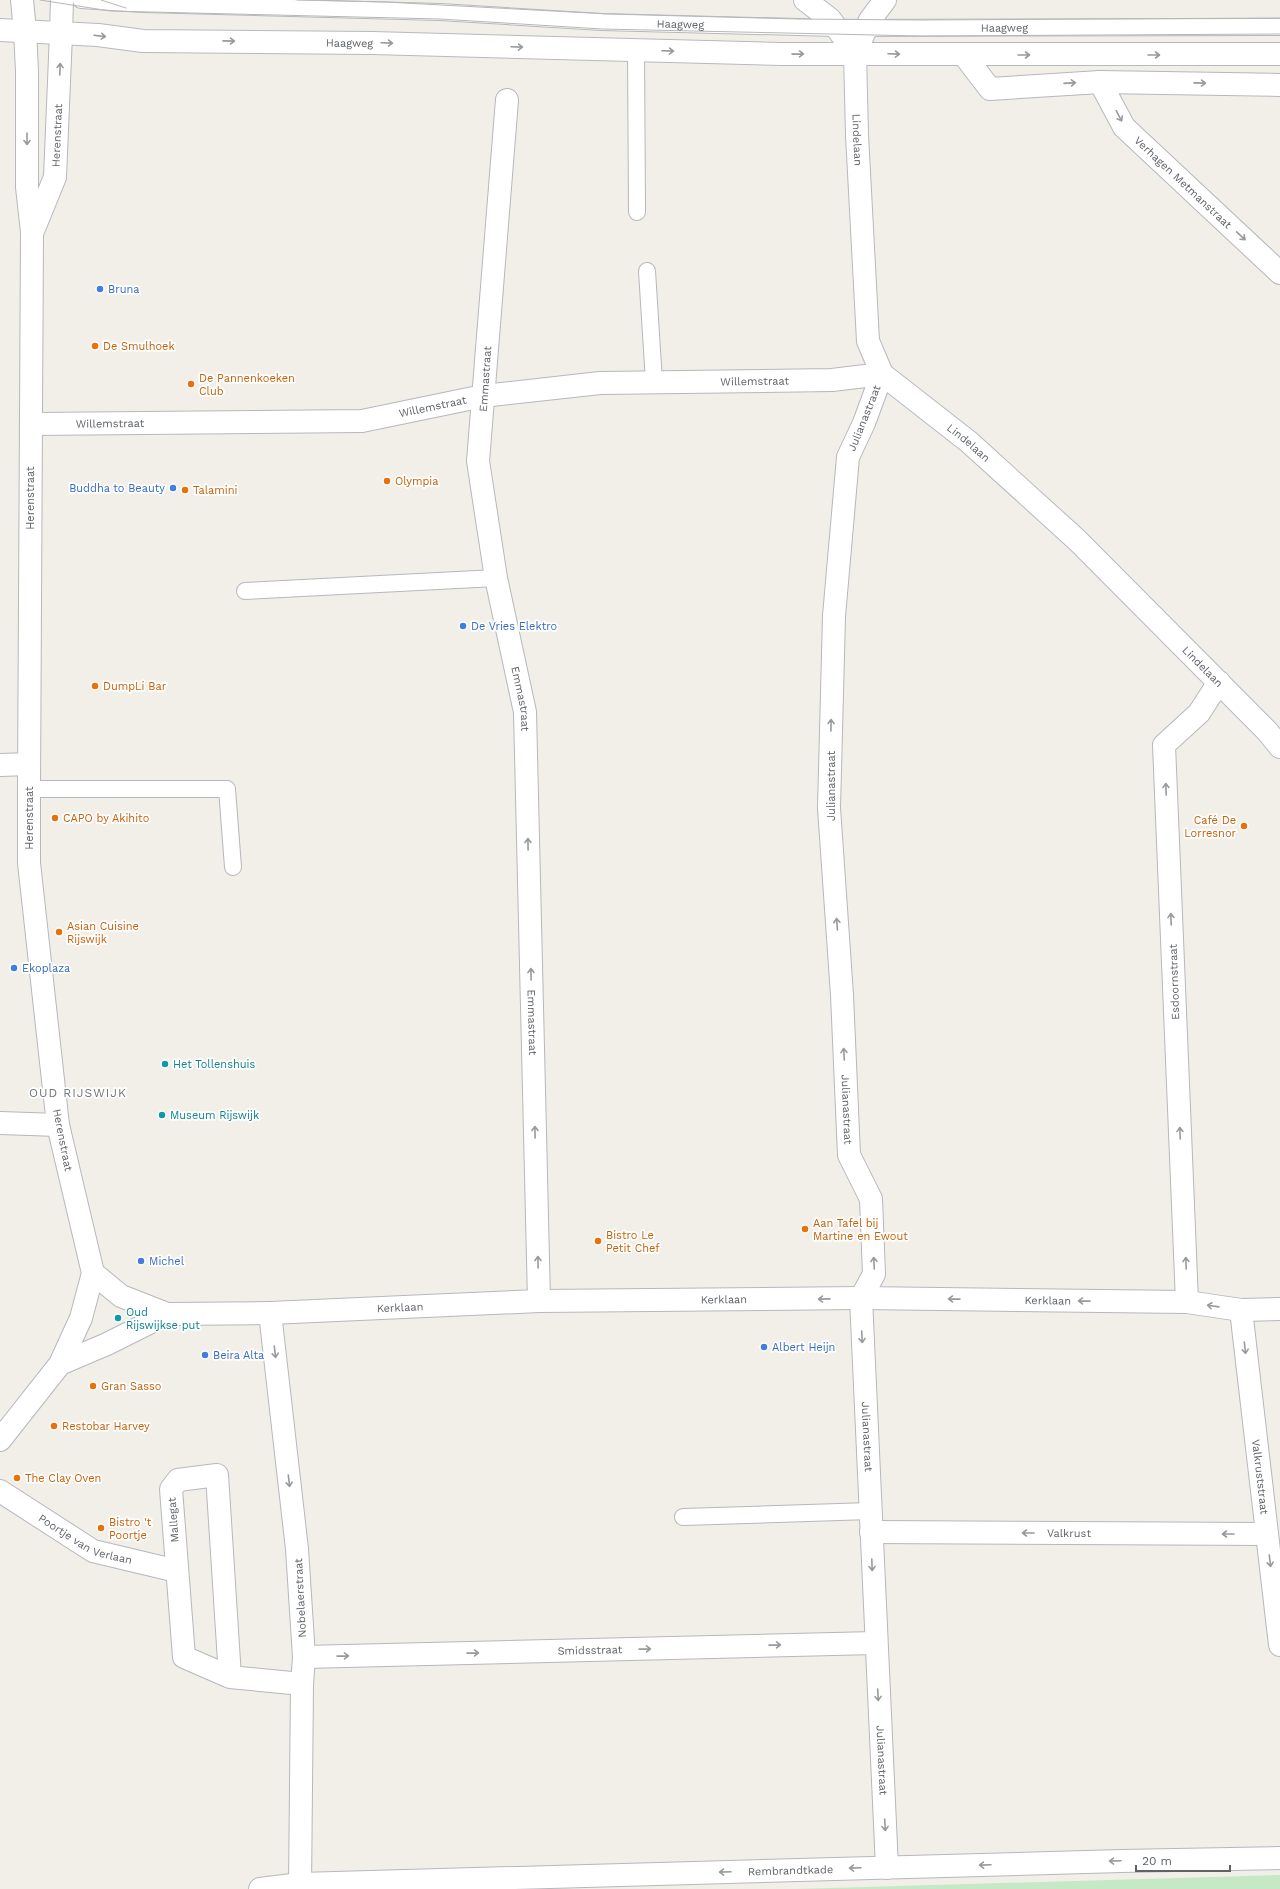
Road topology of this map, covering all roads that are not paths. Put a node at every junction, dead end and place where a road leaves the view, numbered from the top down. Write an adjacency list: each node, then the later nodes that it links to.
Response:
1 (22, 0): 10 (street, Herenstraat)
2 (62, 0): 11 (street, Herenstraat)
3 (81, 0): 6 (lane, Haagweg)
4 (805, 0): 8 (street)
5 (884, 0): 8 (street, Lindelaan)
6 (122, 1): 8 (lane, Haagweg)
7 (1280, 27): 8 (lane, Haagweg)
8 (853, 28): 13 (street, Lindelaan); 13 (street)
9 (0, 30): 10 (street, Haagweg)
10 (25, 31): 11 (street, Haagweg); 20 (street, Herenstraat, one-way to 20)
11 (61, 34): 12 (street, Haagweg, one-way to 12); 20 (street, Herenstraat, one-way to 11)
12 (636, 50): 13 (street, Haagweg, one-way to 13); 19 (lane)
13 (855, 53): 15 (street, Haagweg, one-way to 15); 23 (street, Lindelaan)
14 (1280, 54): 15 (street, Haagweg, one-way to 14)
15 (964, 55): 16 (street, one-way to 16)
16 (1100, 82): 17 (street, one-way to 17); 22 (street, Verhagen Metmanstraat, one-way to 22)
17 (1280, 85)
18 (507, 100): 25 (street, Emmastraat)
19 (637, 212)
20 (32, 232): 26 (street, Herenstraat)
21 (647, 271): 24 (lane)
22 (1280, 273)
23 (882, 374): 24 (street, Willemstraat); 29 (street, Lindelaan); 38 (street, Julianastraat, one-way to 23)
24 (654, 382): 25 (street, Willemstraat)
25 (483, 396): 26 (street, Willemstraat); 27 (street, Emmastraat)
26 (30, 424): 31 (street, Herenstraat)
27 (496, 578): 28 (lane); 39 (street, Emmastraat, one-way to 27)
28 (245, 591)
29 (1219, 682): 30 (street, Lindelaan); 40 (street, Esdoornstraat, one-way to 29)
30 (1280, 746)
31 (30, 764): 32 (street); 33 (street, Herenstraat)
32 (0, 765)
33 (29, 789): 34 (lane); 36 (street, Herenstraat)
34 (233, 867)
35 (0, 1123): 36 (street)
36 (58, 1125): 37 (street, Herenstraat)
37 (94, 1273): 44 (street, Kerklaan); 45 (street, Herenstraat)
38 (861, 1298): 39 (street, Kerklaan, one-way to 39); 40 (street, Kerklaan, one-way to 38); 49 (street, Julianastraat, one-way to 49)
39 (539, 1301): 43 (street, Kerklaan)
40 (1187, 1302): 42 (street, Kerklaan, one-way to 40)
41 (1280, 1309): 42 (street, Kerklaan)
42 (1241, 1310): 50 (street, Valkruststraat, one-way to 50)
43 (270, 1313): 44 (street, Kerklaan); 54 (street, Nobelaerstraat, one-way to 54)
44 (167, 1314): 45 (street, Kerklaan)
45 (60, 1364): 46 (street, Herenstraat)
46 (0, 1440)
47 (0, 1491): 51 (street, Poortje van Verlaan)
48 (683, 1517): 49 (lane)
49 (870, 1521): 50 (street, Valkrust, one-way to 49); 52 (street, Julianastraat, one-way to 52)
50 (1267, 1534): 53 (street, Valkruststraat, one-way to 53)
51 (177, 1571): 55 (street, Mallegat); 55 (street, Mallegat)
52 (875, 1643): 54 (street, Smidsstraat, one-way to 52); 58 (street, Julianastraat, one-way to 58)
53 (1280, 1645)
54 (304, 1657): 56 (street, Nobelaerstraat)
55 (230, 1677): 56 (street, Mallegat)
56 (302, 1684): 59 (street, Nobelaerstraat)
57 (1280, 1858): 58 (street, Rembrandtkade, one-way to 58)
58 (887, 1868): 59 (street, Rembrandtkade, one-way to 59)
59 (300, 1886): 60 (street, Rembrandtkade)
60 (260, 1889)

